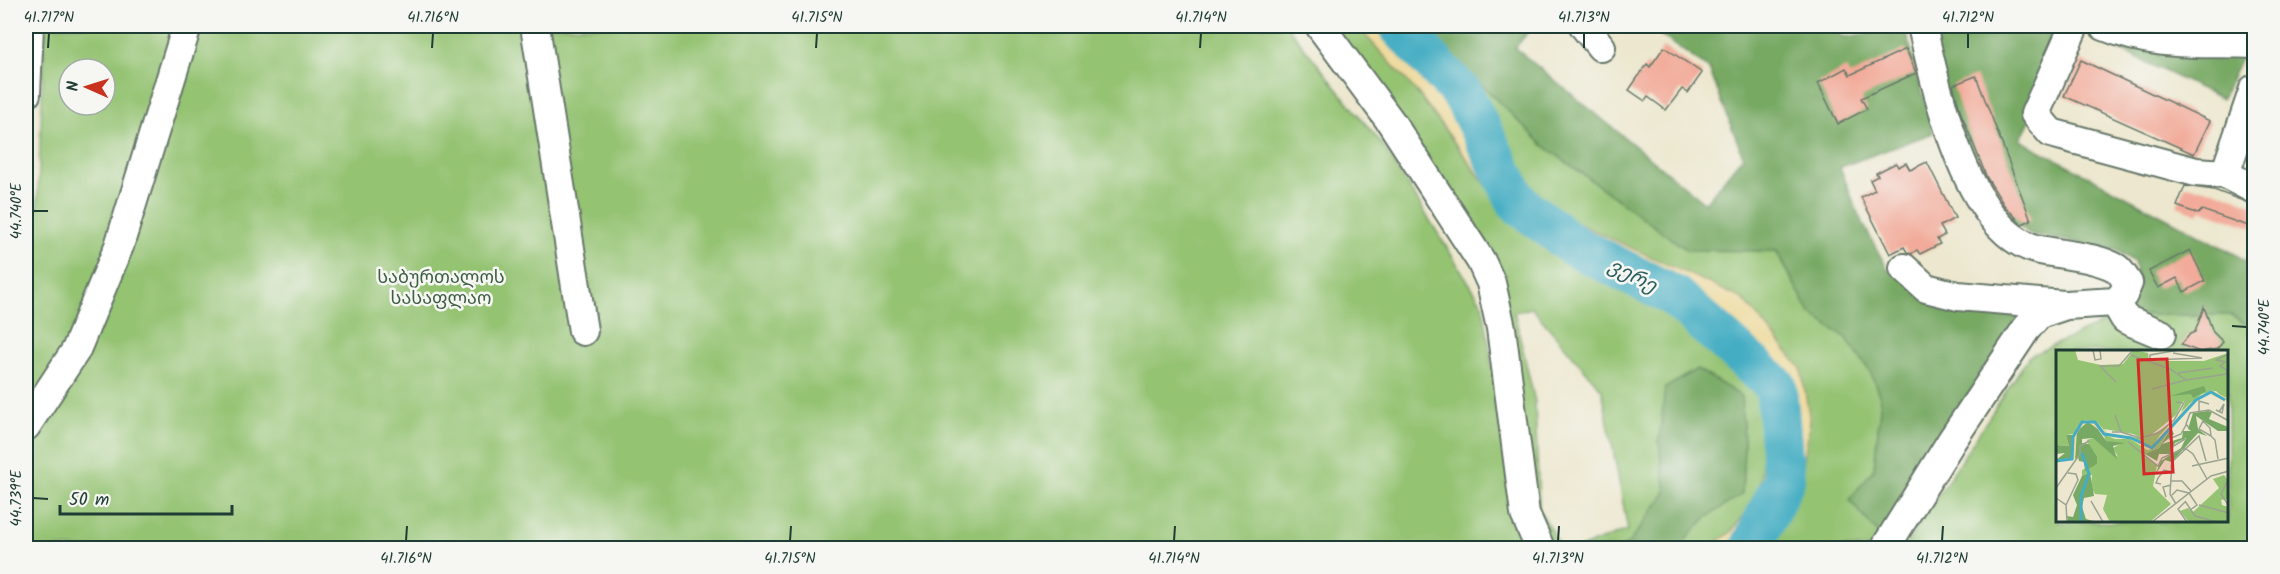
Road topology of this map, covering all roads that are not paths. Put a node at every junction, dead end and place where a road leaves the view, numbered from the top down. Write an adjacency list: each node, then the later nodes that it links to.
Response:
1 (29, 26): 11 (street)
2 (187, 26): 19 (street)
3 (535, 26): 17 (street)
4 (1320, 26): 20 (street)
5 (1922, 26): 15 (street)
6 (2074, 26): 12 (street)
7 (2104, 26): 8 (street)
8 (2196, 34): 9 (street)
9 (2254, 44)
10 (2254, 89): 12 (street)
11 (26, 94)
12 (2225, 174): 13 (street)
13 (2254, 189)
14 (1904, 268): 16 (street)
15 (2115, 302): 16 (street); 18 (street)
16 (2066, 305): 21 (street)
17 (583, 331)
18 (2161, 334)
19 (26, 426)
20 (1540, 549)
21 (1885, 549)

